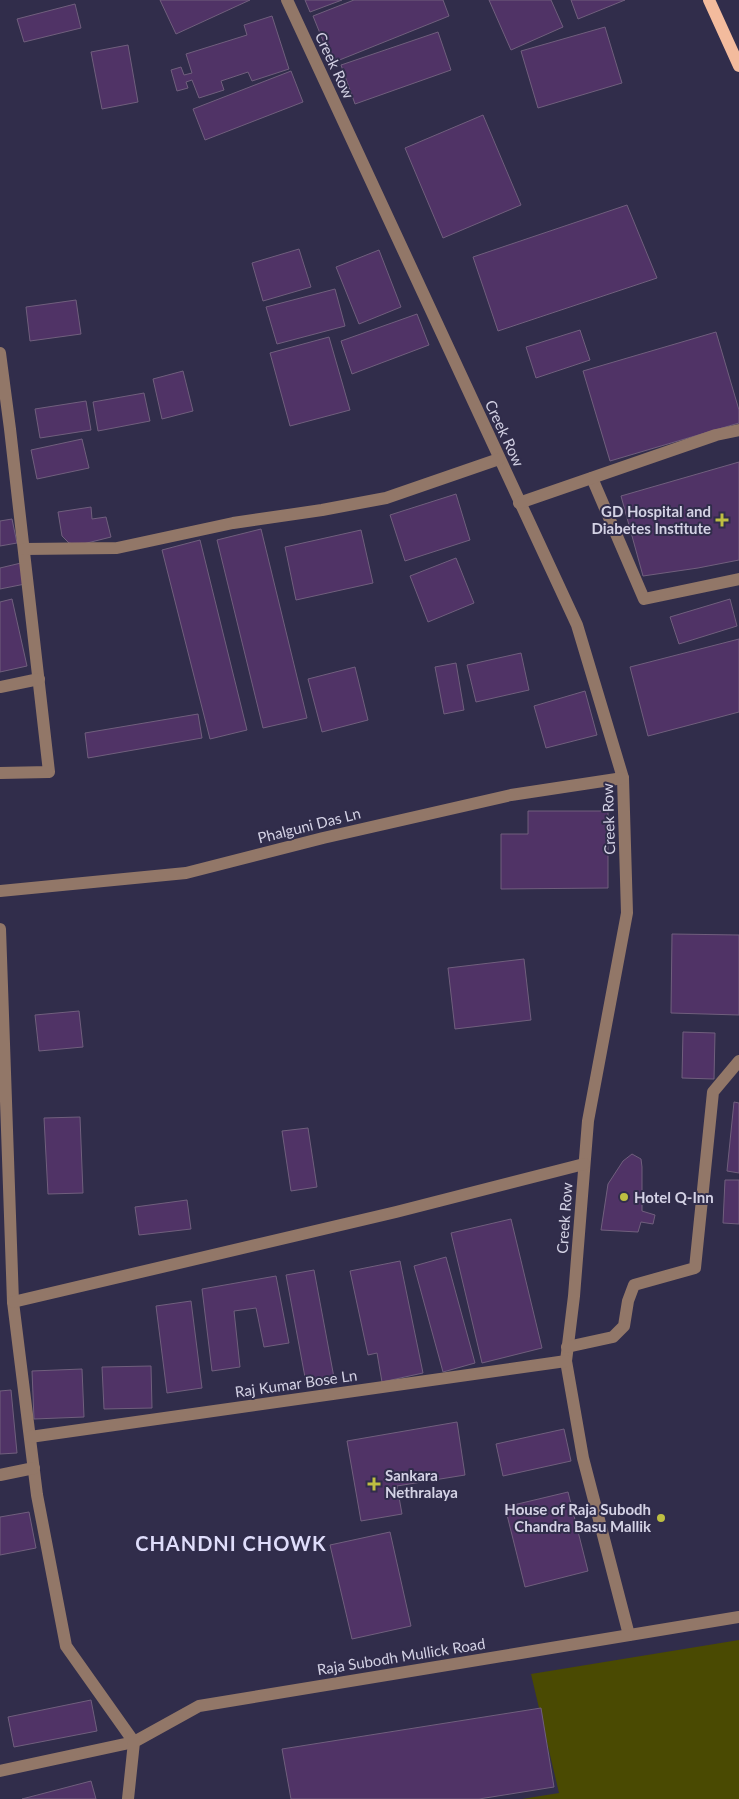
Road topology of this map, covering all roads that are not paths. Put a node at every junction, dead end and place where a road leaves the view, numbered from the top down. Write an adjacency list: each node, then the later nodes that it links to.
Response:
1 (287, 0): 7 (street, Creek Row)
2 (709, 0): 3 (main road)
3 (739, 66)
4 (0, 353): 5 (street)
5 (5, 429): 10 (street)
6 (739, 430): 8 (street)
7 (500, 459): 9 (street, Creek Row); 10 (street)
8 (592, 478): 9 (street); 11 (street)
9 (519, 503): 15 (street, Creek Row)
10 (24, 549): 12 (street)
11 (739, 579)
12 (39, 680): 13 (street); 14 (street)
13 (0, 687)
14 (0, 773)
15 (624, 778): 16 (street, Phalguni Das Ln); 19 (street, Creek Row)
16 (0, 891)
17 (0, 929): 20 (street)
18 (739, 1061): 22 (street)
19 (584, 1164): 21 (street); 22 (street, Creek Row)
20 (6, 1264): 21 (street)
21 (13, 1302): 24 (street)
22 (567, 1347): 23 (street, Creek Row)
23 (566, 1361): 24 (street, Raj Kumar Bose Ln); 28 (street, Creek Row)
24 (30, 1437): 25 (street)
25 (34, 1468): 26 (street); 29 (street)
26 (0, 1475)
27 (739, 1617): 28 (street, Raja Subodh Mullick Road)
28 (629, 1635): 29 (street, Raja Subodh Mullick Road)
29 (134, 1742): 30 (street, Raja Subodh Mullick Road); 31 (street)
30 (0, 1771)
31 (128, 1799)

